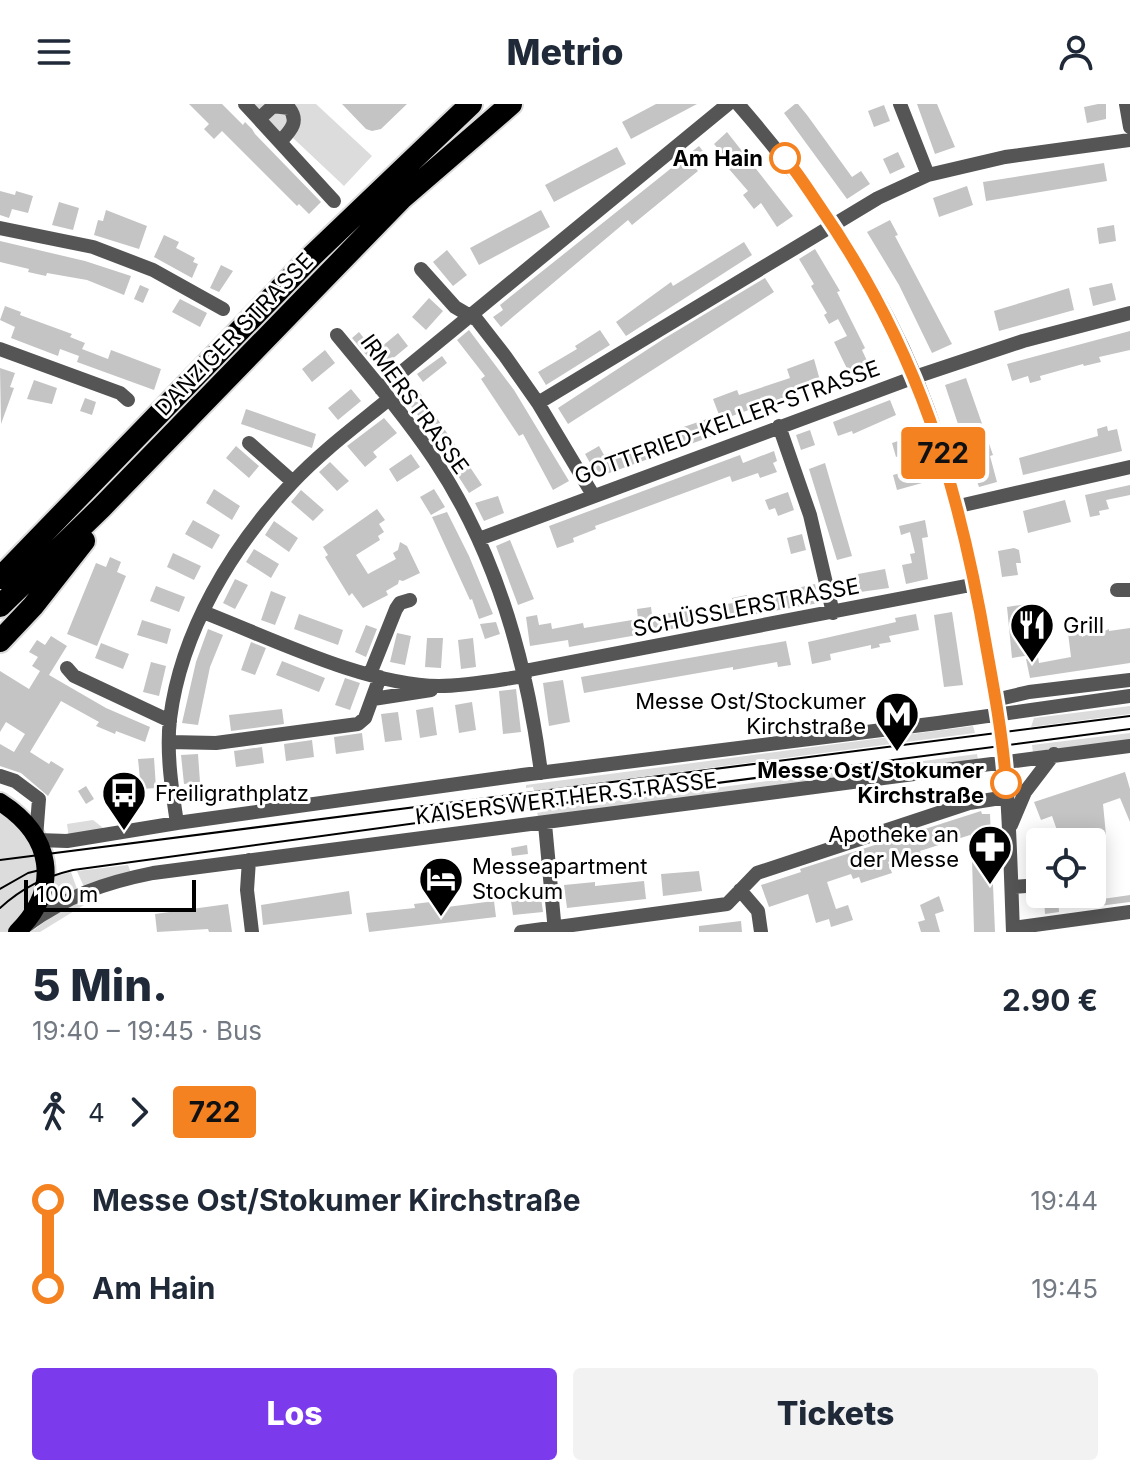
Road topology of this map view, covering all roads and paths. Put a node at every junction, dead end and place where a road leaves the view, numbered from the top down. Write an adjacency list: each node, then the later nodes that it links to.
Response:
1 (245, 104): 8 (street)
2 (470, 104): 34 (highway, DANZIGER STRASSE)
3 (511, 104): 32 (highway, DANZIGER STRASSE)
4 (728, 104): 19 (street)
5 (738, 104): 14 (street)
6 (900, 104): 12 (street)
7 (1126, 104): 9 (street)
8 (259, 119): 11 (street); 11 (street)
9 (1130, 127)
10 (1130, 140): 12 (street)
11 (280, 142): 13 (street)
12 (928, 175): 14 (street)
13 (334, 201)
14 (832, 225): 22 (street); 25 (street)
15 (0, 228): 17 (street)
16 (421, 269): 19 (street)
17 (223, 309)
18 (1130, 313): 22 (street, GOTTFRIED-KELLER-STRASSE)
19 (469, 315): 23 (street); 25 (street)
20 (337, 335): 23 (street, IRMERSTRASSE)
21 (0, 349): 24 (street)
22 (915, 377): 26 (street, GOTTFRIED-KELLER-STRASSE); 31 (street)
23 (385, 394): 29 (street); 33 (street, IRMERSTRASSE)
24 (128, 400)
25 (538, 403): 30 (street)
26 (779, 426): 30 (street, GOTTFRIED-KELLER-STRASSE); 39 (street)
27 (249, 443): 29 (street)
28 (1130, 467): 31 (street)
29 (293, 482): 38 (street)
30 (593, 495): 33 (street, GOTTFRIED-KELLER-STRASSE)
31 (959, 506): 35 (street)
32 (102, 507): 37 (highway, DANZIGER STRASSE); 40 (highway)
33 (479, 539): 42 (street, IRMERSTRASSE)
34 (3, 574)
35 (976, 584): 39 (street, SCHÜSSLERSTRASSE); 48 (street)
36 (410, 600): 43 (street)
37 (0, 606)
38 (203, 612): 43 (street); 49 (street)
39 (833, 613): 42 (street, SCHÜSSLERSTRASSE)
40 (0, 641)
41 (67, 668): 49 (street)
42 (525, 673): 45 (street, SCHÜSSLERSTRASSE); 54 (street, IRMERSTRASSE)
43 (375, 675): 45 (street); 47 (street)
44 (1130, 680): 48 (street, KAISERSWERTHER STRASSE)
45 (442, 686): 47 (street)
46 (1130, 696): 48 (street, KAISERSWERTHER STRASSE)
47 (373, 699): 50 (street)
48 (996, 708): 53 (street); 54 (street, KAISERSWERTHER STRASSE)
49 (170, 721): 50 (street)
50 (170, 742): 59 (street)
51 (1130, 746): 52 (street, KAISERSWERTHER STRASSE)
52 (1054, 754): 53 (street, KAISERSWERTHER STRASSE); 58 (street)
53 (1004, 762): 56 (street); 60 (street, KAISERSWERTHER STRASSE)
54 (541, 773): 59 (street, KAISERSWERTHER STRASSE)
55 (0, 776): 62 (street)
56 (1007, 793): 58 (street); 61 (street); 66 (street)
57 (0, 802): 62 (main road)
58 (1017, 810): 61 (street)
59 (177, 823): 62 (street, KAISERSWERTHER STRASSE)
60 (545, 824): 63 (street, KAISERSWERTHER STRASSE); 69 (street)
61 (1009, 829): 65 (street)
62 (37, 839): 68 (main road)
63 (249, 860): 68 (street, KAISERSWERTHER STRASSE); 71 (street)
64 (1026, 886): 65 (street)
65 (1012, 887): 70 (street)
66 (740, 890): 69 (street); 73 (street)
67 (1130, 912): 70 (street)
68 (24, 929)
69 (555, 930): 72 (street)
70 (1013, 930)
71 (252, 932)
72 (521, 932)
73 (761, 932)

